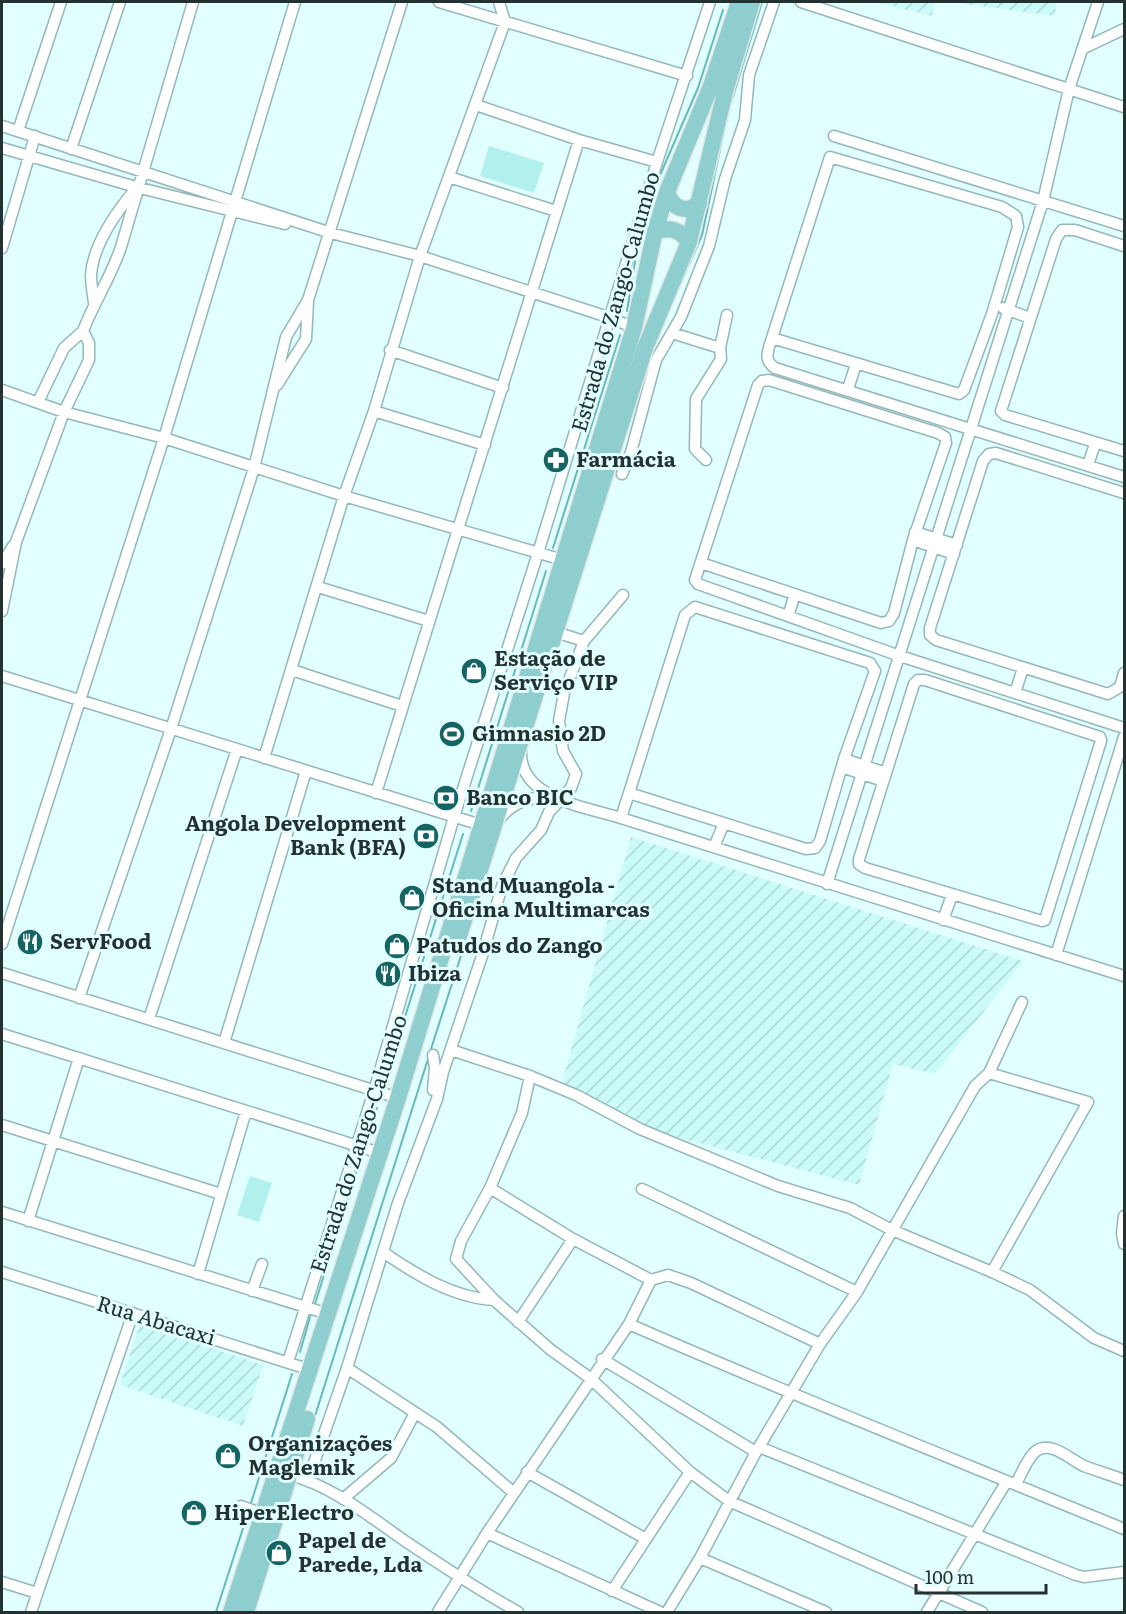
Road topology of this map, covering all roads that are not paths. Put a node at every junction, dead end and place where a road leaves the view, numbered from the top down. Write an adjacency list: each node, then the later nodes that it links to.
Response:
1 (61, 2): 22 (street)
2 (120, 2): 27 (street)
3 (192, 2): 30 (street)
4 (295, 2): 34 (street)
5 (402, 2): 41 (street)
6 (440, 2): 14 (street)
7 (499, 2): 14 (street)
8 (710, 2): 17 (street)
9 (739, 2): 33 (main road, Estrada do Zango-Calumbo)
10 (752, 2): 36 (main road)
11 (774, 2): 56 (street)
12 (801, 2): 18 (street)
13 (1098, 2): 16 (street)
14 (505, 22): 17 (street); 19 (street)
15 (1125, 29): 16 (street)
16 (1082, 49): 18 (street)
17 (687, 76): 29 (street)
18 (1069, 89): 20 (street); 35 (street)
19 (476, 105): 25 (street); 31 (street)
20 (1125, 107)
21 (2, 126): 22 (street)
22 (18, 131): 24 (street)
23 (834, 135): 35 (street)
24 (35, 136): 27 (street); 28 (street)
25 (579, 140): 29 (street); 37 (street)
26 (2, 147): 28 (street)
27 (71, 149): 30 (street)
28 (30, 155): 32 (street); 44 (street)
29 (657, 162): 52 (street)
30 (141, 172): 32 (street); 34 (street)
31 (449, 177): 37 (street); 45 (street)
32 (136, 187): 38 (street); 48 (street); 48 (street)
33 (667, 192): 36 (main road); 40 (main road, Estrada do Zango-Calumbo)
34 (234, 200): 38 (street); 41 (street)
35 (1043, 201): 39 (street); 51 (street)
36 (699, 204): 42 (main road)
37 (556, 211): 46 (street)
38 (230, 212): 41 (street); 69 (street)
39 (1125, 226)
40 (655, 231): 42 (main road); 55 (main road, Estrada do Zango-Calumbo)
41 (331, 233): 45 (street); 47 (street)
42 (688, 242): 55 (main road)
43 (1125, 246): 53 (street)
44 (2, 248)
45 (420, 256): 46 (street); 59 (street)
46 (530, 292): 52 (street); 61 (street)
47 (308, 300): 64 (street); 64 (street)
48 (94, 303): 54 (street)
49 (993, 309): 51 (street); 57 (street); 60 (street)
50 (728, 315): 58 (street)
51 (1007, 315): 53 (street); 68 (street)
52 (611, 318): 55 (street); 85 (street)
53 (1028, 322): 70 (street)
54 (83, 331): 65 (street); 67 (street)
55 (642, 331): 86 (main road, Estrada do Zango-Calumbo); 95 (main road, Estrada do Zango-Calumbo)
56 (672, 333): 58 (street); 76 (street)
57 (772, 338): 60 (street); 62 (street)
58 (720, 348): 73 (street)
59 (390, 350): 61 (street); 66 (street)
60 (856, 364): 62 (street)
61 (503, 388): 71 (street)
62 (848, 388): 68 (street)
63 (2, 390): 65 (street)
64 (274, 391): 75 (street)
65 (38, 402): 67 (street)
66 (374, 411): 71 (street); 79 (street)
67 (64, 412): 69 (street); 82 (street)
68 (971, 428): 74 (street); 83 (street)
69 (164, 438): 75 (street); 103 (street)
70 (1095, 444): 72 (street); 74 (street)
71 (485, 445): 80 (street)
72 (1125, 452)
73 (706, 460)
74 (1088, 465): 77 (street)
75 (254, 468): 79 (street); 106 (street)
76 (622, 474)
77 (1125, 477)
78 (1125, 493): 84 (street)
79 (344, 496): 80 (street); 89 (street)
80 (459, 529): 85 (street); 94 (street)
81 (914, 536): 83 (street); 87 (street); 90 (street)
82 (16, 542): 88 (street); 92 (street)
83 (935, 543): 84 (street); 97 (street)
84 (955, 550): 98 (street)
85 (538, 554): 86 (street); 118 (street)
86 (563, 560): 121 (main road, Estrada do Zango-Calumbo)
87 (701, 563): 90 (street); 93 (street)
88 (2, 564)
89 (318, 587): 94 (street); 99 (street)
90 (795, 594): 93 (street)
91 (623, 595): 96 (street)
92 (2, 611)
93 (788, 616): 97 (street)
94 (429, 621): 104 (street)
95 (560, 633): 96 (street); 107 (main road, Estrada do Zango-Calumbo)
96 (584, 641): 117 (street)
97 (900, 656): 102 (street); 112 (street)
98 (1023, 668): 100 (street); 102 (street)
99 (292, 670): 104 (street); 110 (street)
100 (1125, 673)
101 (2, 676): 103 (street)
102 (1016, 693): 105 (street)
103 (81, 701): 106 (street); 126 (street)
104 (402, 706): 115 (street)
105 (1125, 728)
106 (171, 729): 109 (street); 130 (street)
107 (522, 736): 117 (street); 121 (main road, Estrada do Zango-Calumbo)
108 (1125, 737): 127 (street)
109 (237, 749): 110 (street); 132 (street)
110 (264, 758): 113 (street)
111 (843, 763): 112 (street); 116 (street); 120 (street)
112 (864, 770): 114 (street); 123 (street)
113 (306, 771): 115 (street); 134 (street)
114 (884, 777): 124 (street); 124 (street)
115 (376, 793): 118 (street)
116 (629, 793): 119 (street); 120 (street)
117 (557, 798): 119 (street); 121 (street); 135 (street)
118 (454, 817): 121 (street); 141 (street)
119 (621, 818): 122 (street)
120 (724, 823): 122 (street)
121 (487, 827): 136 (main road, Estrada do Zango-Calumbo); 142 (main road, Estrada do Zango-Calumbo)
122 (714, 847): 123 (street)
123 (827, 884): 125 (street)
124 (952, 895): 125 (street)
125 (944, 920): 127 (street)
126 (2, 944)
127 (1056, 955): 129 (street)
128 (2, 973): 130 (street)
129 (1125, 976)
130 (79, 998): 132 (street)
131 (1022, 1002): 139 (street)
132 (149, 1019): 134 (street)
133 (2, 1034): 137 (street)
134 (224, 1043): 141 (street)
135 (452, 1048): 136 (street); 138 (street); 140 (street)
136 (428, 1053): 138 (street); 144 (street); 184 (main road, Estrada do Zango-Calumbo)
137 (79, 1058): 143 (street); 146 (street)
138 (442, 1072): 144 (street)
139 (989, 1072): 155 (street); 161 (street)
140 (530, 1076): 149 (street); 155 (street)
141 (375, 1091): 142 (street); 147 (street)
142 (398, 1098): 148 (main road, Estrada do Zango-Calumbo)
143 (246, 1111): 147 (street); 151 (street)
144 (430, 1117): 158 (street)
145 (2, 1125): 146 (street)
146 (53, 1141): 151 (street); 154 (street)
147 (356, 1146): 148 (street); 167 (street)
148 (380, 1153): 169 (main road, Estrada do Zango-Calumbo)
149 (490, 1188): 156 (street); 166 (street)
150 (642, 1189): 165 (street)
151 (221, 1194): 162 (street)
152 (2, 1212): 154 (street)
153 (1125, 1216): 157 (street)
154 (28, 1221): 162 (street)
155 (892, 1230): 161 (street); 165 (street)
156 (573, 1239): 163 (street); 170 (street)
157 (1125, 1244)
158 (382, 1252): 166 (street); 176 (street)
159 (262, 1264): 164 (street)
160 (2, 1272): 168 (street, Rua Abacaxi)
161 (992, 1272): 173 (street)
162 (198, 1274): 164 (street)
163 (651, 1280): 171 (street); 172 (street)
164 (252, 1291): 167 (street)
165 (857, 1292): 172 (street)
166 (494, 1300): 170 (street)
167 (305, 1307): 169 (street); 175 (street)
168 (133, 1313): 175 (street, Rua Abacaxi); 201 (street)
169 (328, 1314): 177 (main road, Estrada do Zango-Calumbo)
170 (518, 1322): 178 (street)
171 (629, 1324): 174 (street); 179 (street)
172 (820, 1344): 179 (street)
173 (1125, 1351)
174 (602, 1359): 178 (street); 181 (street)
175 (288, 1362): 177 (street, Rua Abacaxi)
176 (347, 1368): 180 (street); 184 (street)
177 (311, 1370): 191 (main road, Estrada do Zango-Calumbo)
178 (590, 1378): 182 (street); 183 (street)
179 (790, 1395): 181 (street); 186 (street)
180 (415, 1413): 187 (street); 188 (street)
181 (757, 1450): 189 (street); 194 (street)
182 (690, 1472): 189 (street); 195 (street)
183 (527, 1473): 187 (street); 195 (street)
184 (298, 1477): 188 (street); 205 (main road, Estrada do Zango-Calumbo)
185 (1125, 1480): 186 (street)
186 (1012, 1483): 192 (street); 194 (street)
187 (514, 1493): 193 (street)
188 (343, 1499): 198 (street)
189 (729, 1501): 196 (street); 202 (street)
190 (241, 1506): 191 (street)
191 (263, 1514): 204 (main road, Estrada do Zango-Calumbo)
192 (1125, 1529)
193 (487, 1533): 198 (street); 200 (street)
194 (976, 1534): 197 (street); 202 (street)
195 (646, 1539): 200 (street)
196 (700, 1558): 209 (street); 210 (street)
197 (1125, 1572)
198 (458, 1577): 206 (street); 207 (street)
199 (2, 1582): 201 (street)
200 (612, 1591): 208 (street)
201 (37, 1593): 203 (street)
202 (939, 1595): 211 (street); 212 (street)
203 (31, 1612)
204 (231, 1612)
205 (246, 1612)
206 (438, 1612)
207 (518, 1612)
208 (660, 1612)
209 (667, 1612)
210 (826, 1612)
211 (927, 1612)
212 (981, 1612)

